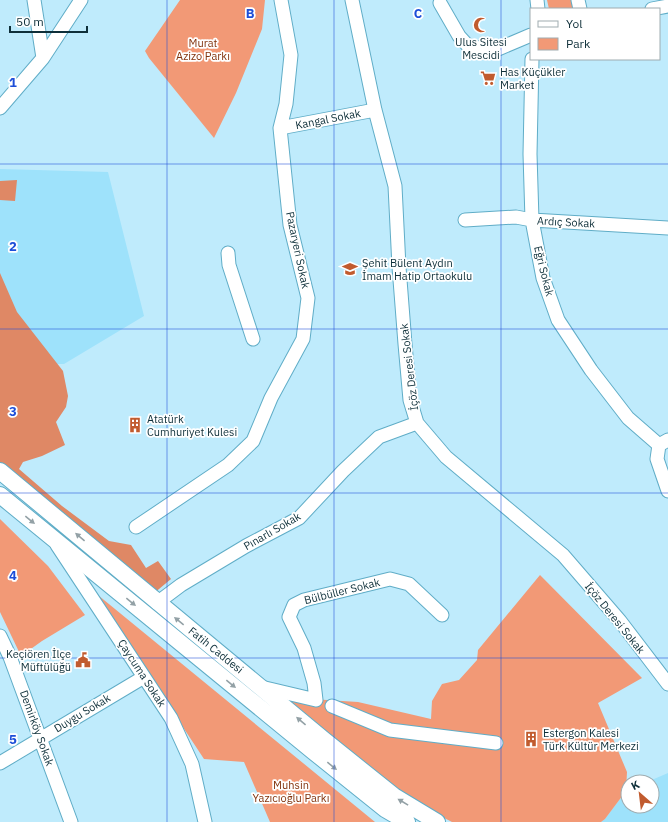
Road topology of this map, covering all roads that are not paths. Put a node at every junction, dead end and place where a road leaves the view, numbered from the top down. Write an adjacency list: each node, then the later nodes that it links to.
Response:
1 (34, 0): 9 (street)
2 (81, 0): 9 (street)
3 (281, 0): 13 (street, Pazaryeri Sokak)
4 (352, 0): 12 (street, İçöz Deresi Sokak)
5 (440, 3): 8 (street)
6 (668, 6): 7 (street)
7 (657, 8)
8 (530, 36)
9 (43, 58): 11 (street)
10 (532, 60): 15 (street, Eğri Sokak)
11 (0, 108)
12 (375, 110): 13 (street, Kangal Sokak); 19 (street, İçöz Deresi Sokak)
13 (280, 128): 24 (street, Pazaryeri Sokak)
14 (465, 220): 15 (street, Ardıç Sokak)
15 (532, 220): 16 (street, Ardıç Sokak); 20 (street, Eğri Sokak)
16 (668, 228)
17 (228, 253): 18 (street)
18 (253, 340)
19 (417, 422): 26 (street, Pınarlı Sokak); 30 (street, İçöz Deresi Sokak)
20 (664, 442): 22 (street)
21 (0, 471): 26 (main road, Fatih Caddesi, one-way to 21)
22 (668, 491)
23 (0, 495): 25 (main road, Fatih Caddesi, one-way to 25)
24 (136, 527)
25 (51, 537): 29 (street, Çaycuma Sokak); 38 (main road, Fatih Caddesi, one-way to 38)
26 (158, 603): 31 (main road, Fatih Caddesi, one-way to 26)
27 (442, 615): 31 (street, Bülbüller Sokak)
28 (0, 636): 33 (street, Demirköy Sokak)
29 (144, 677): 33 (street, Duygu Sokak); 37 (street, Çaycuma Sokak)
30 (668, 684)
31 (260, 686): 39 (main road, Fatih Caddesi, one-way to 31)
32 (332, 706): 34 (street)
33 (40, 738): 35 (street, Duygu Sokak); 36 (street, Demirköy Sokak)
34 (496, 743)
35 (0, 763)
36 (71, 822)
37 (205, 822)
38 (407, 822)
39 (437, 822)

